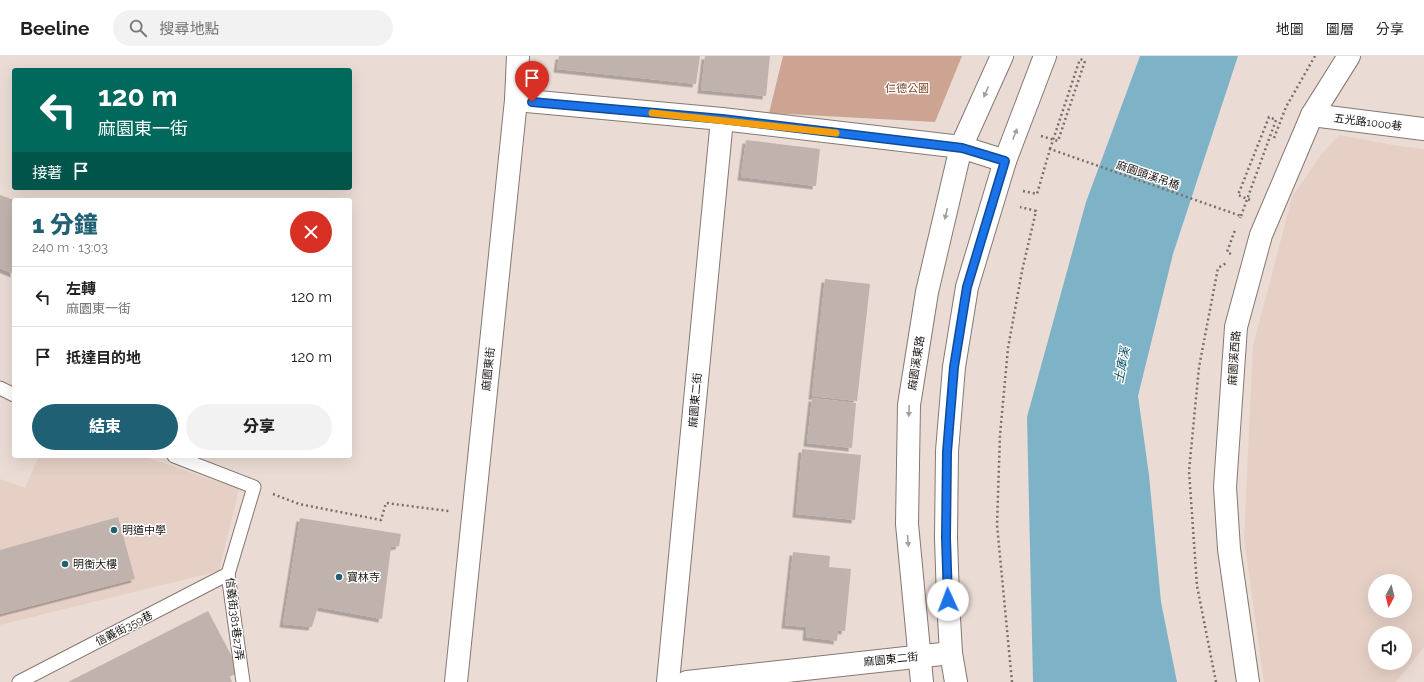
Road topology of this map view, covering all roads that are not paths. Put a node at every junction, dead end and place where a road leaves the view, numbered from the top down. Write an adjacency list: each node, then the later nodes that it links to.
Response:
1 (518, 56): 5 (street, 麻園東街)
2 (1002, 56): 9 (street, 麻園溪東路, one-way to 9)
3 (1045, 56): 10 (street, one-way to 3)
4 (1349, 56): 6 (street, 麻園溪西路)
5 (516, 100): 7 (street); 19 (street, 麻園東街)
6 (1312, 115): 8 (street, 五光路1000巷); 24 (street, 麻園溪西路)
7 (722, 119): 9 (street); 20 (street, 麻園東二街)
8 (1424, 129)
9 (962, 148): 10 (street); 16 (street, 麻園溪東路, one-way to 16)
10 (1005, 161): 15 (street)
11 (0, 388): 12 (lane)
12 (12, 394)
13 (179, 458): 14 (lane, 信義街381巷27弄)
14 (228, 574): 17 (lane, 信義街359巷); 18 (lane, 信義街381巷27弄)
15 (951, 653): 16 (street, 麻園東二街); 23 (street)
16 (919, 655): 21 (street, 麻園東二街); 22 (street, 麻園溪東路)
17 (24, 681)
18 (243, 682)
19 (456, 682)
20 (668, 682)
21 (687, 682)
22 (922, 682)
23 (956, 682)
24 (1248, 682)

